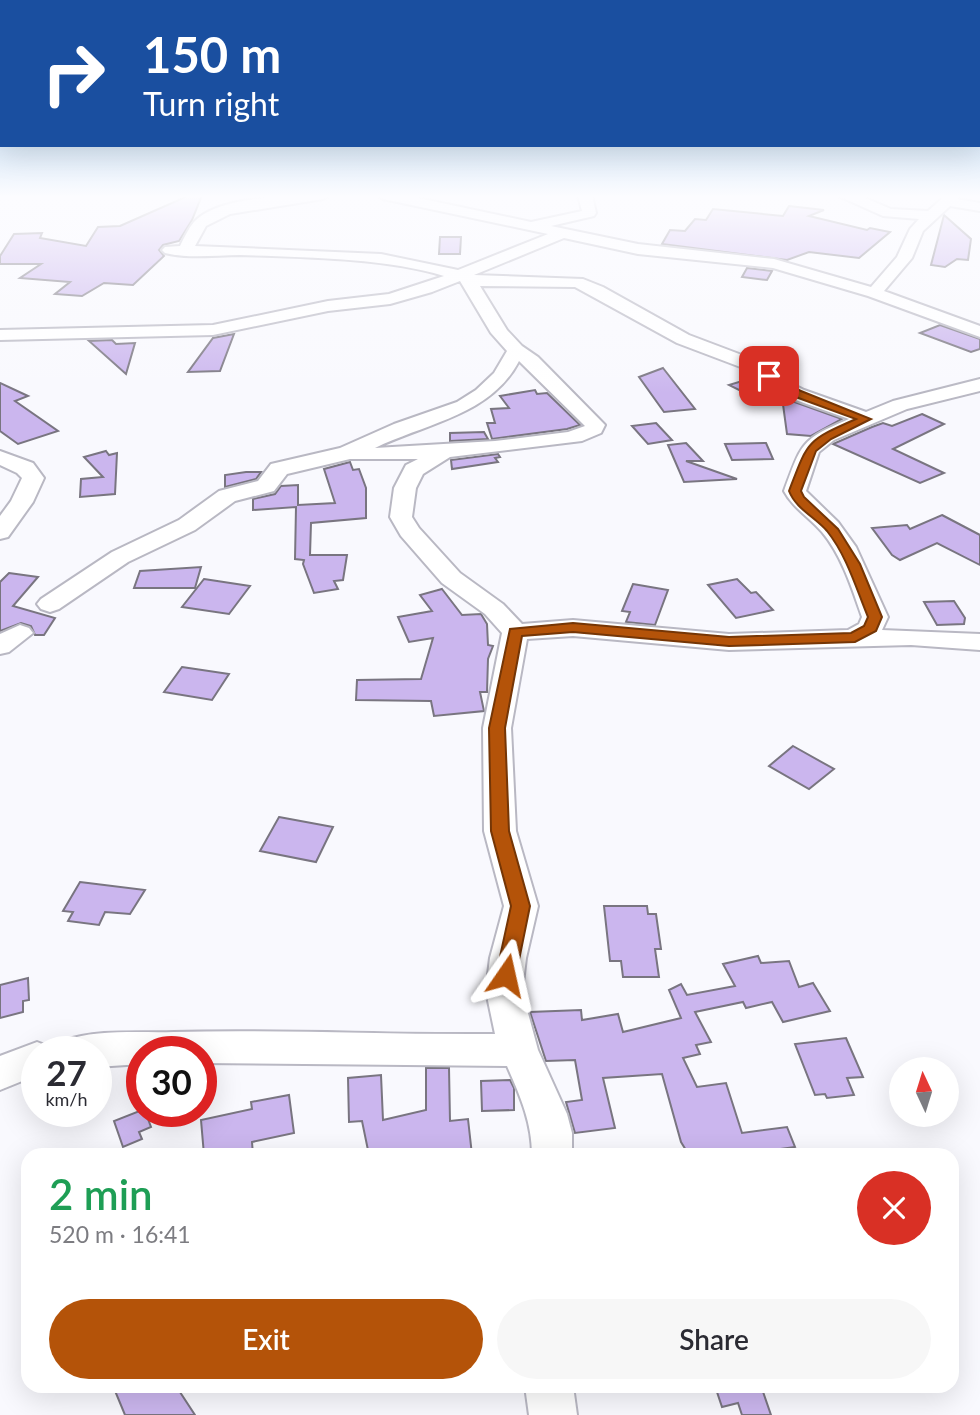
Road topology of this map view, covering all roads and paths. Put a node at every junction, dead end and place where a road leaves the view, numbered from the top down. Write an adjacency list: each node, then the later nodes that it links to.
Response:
1 (393, 261): 5 (street)
2 (501, 261): 5 (street)
3 (753, 261): 6 (street)
4 (901, 261): 6 (street)
5 (463, 278): 8 (street); 9 (street); 11 (street)
6 (874, 293): 7 (street)
7 (980, 332)
8 (0, 335)
9 (516, 350): 12 (street); 13 (street)
10 (980, 385): 11 (street)
11 (866, 419): 18 (street)
12 (449, 452): 13 (street); 17 (street)
13 (345, 454): 16 (street)
14 (0, 457): 15 (street)
15 (0, 532)
16 (50, 604)
17 (515, 632): 18 (street); 21 (street)
18 (855, 638): 19 (street)
19 (980, 642)
20 (112, 1049): 21 (street)
21 (519, 1050): 24 (street)
22 (21, 1064): 23 (street)
23 (0, 1073)
24 (552, 1148)
25 (550, 1393): 26 (street)
26 (553, 1415)

